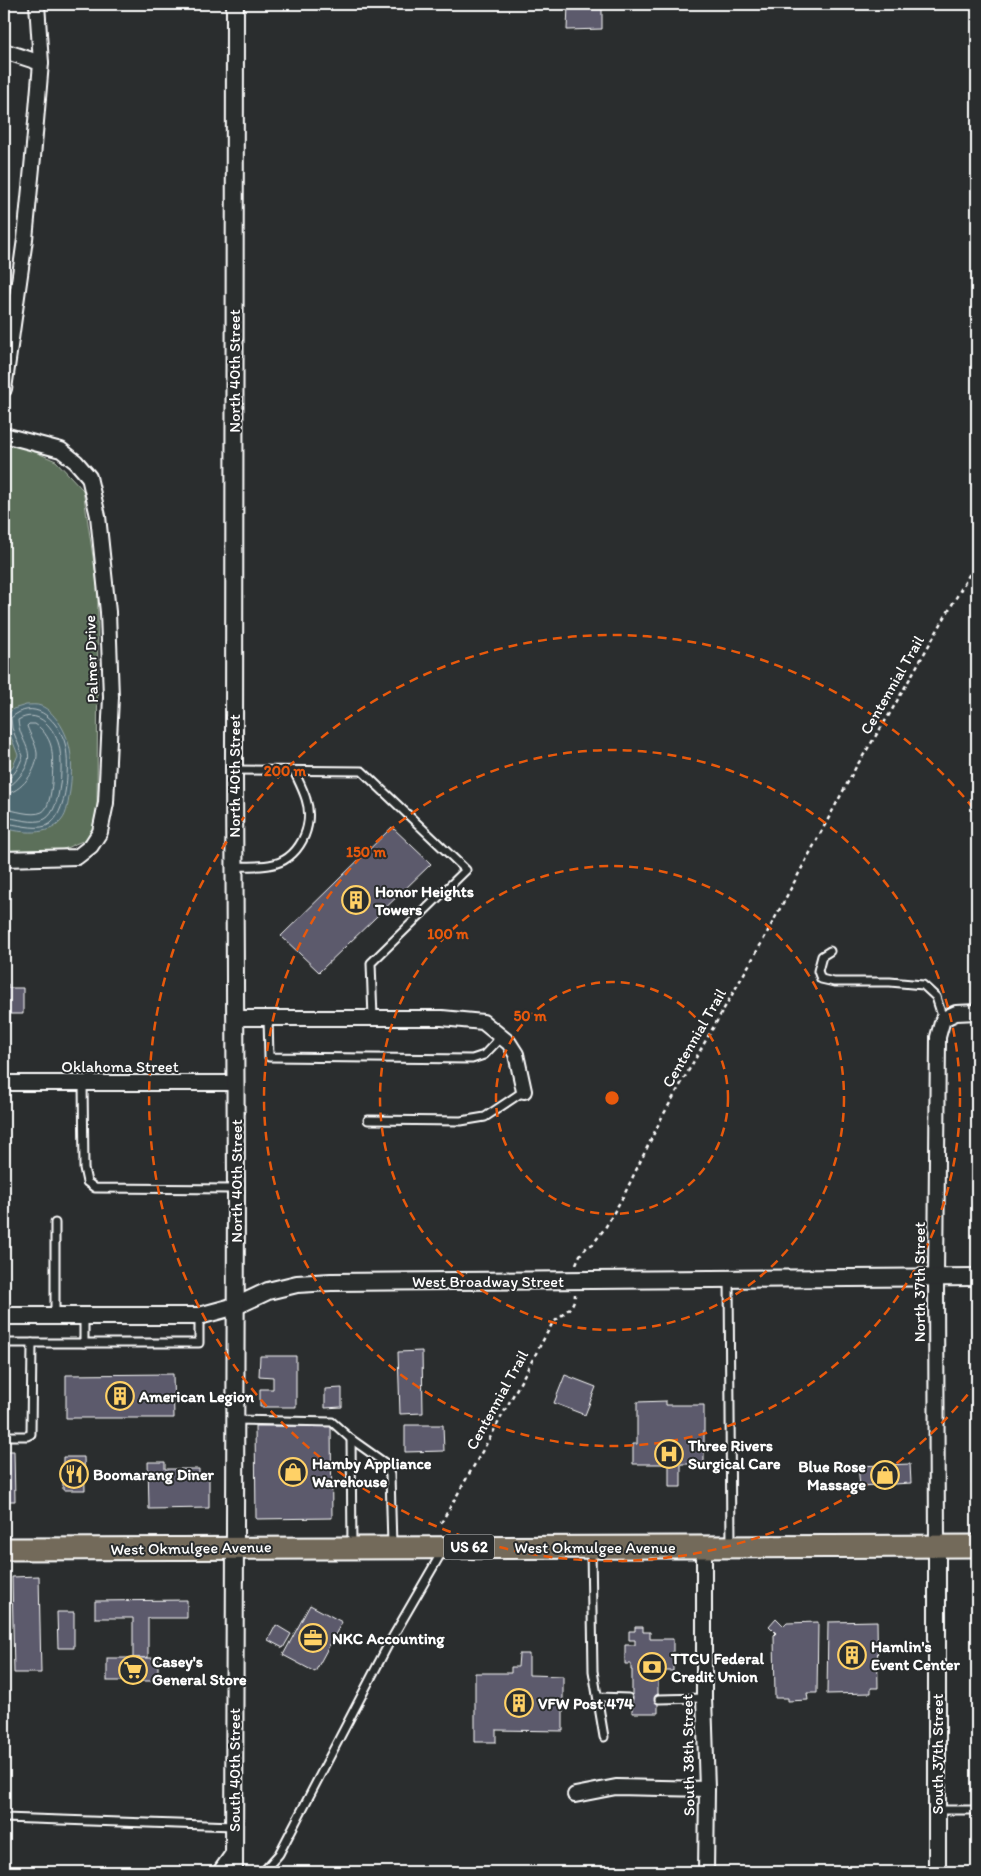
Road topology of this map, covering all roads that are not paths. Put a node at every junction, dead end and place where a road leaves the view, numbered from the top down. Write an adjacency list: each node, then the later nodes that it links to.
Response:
1 (38, 4): 4 (street)
2 (235, 4): 7 (street, North 40th Street)
3 (4, 51): 4 (street)
4 (41, 63): 5 (street)
5 (4, 389)
6 (4, 435): 9 (street, Palmer Drive)
7 (234, 770): 8 (lane); 10 (street, North 40th Street)
8 (294, 771): 10 (lane); 15 (lane)
9 (4, 859)
10 (234, 866): 13 (street, North 40th Street)
11 (830, 951): 16 (lane)
12 (977, 1012): 16 (street)
13 (236, 1018): 14 (street); 20 (street, North 40th Street)
14 (268, 1018): 15 (street); 17 (lane)
15 (373, 1018): 17 (street)
16 (943, 1019): 26 (street, North 37th Street)
17 (502, 1036): 21 (street)
18 (4, 1083): 19 (street, Oklahoma Street)
19 (83, 1083): 20 (street, Oklahoma Street); 23 (lane)
20 (236, 1083): 23 (street, North 40th Street)
21 (524, 1091): 22 (lane)
22 (368, 1120)
23 (236, 1189): 28 (street, North 40th Street)
24 (54, 1223): 30 (lane)
25 (977, 1277): 26 (street, West Broadway Street)
26 (936, 1278): 27 (street, West Broadway Street); 39 (street, North 37th Street)
27 (729, 1279): 28 (street, West Broadway Street); 47 (lane)
28 (236, 1306): 32 (street, West Broadway Street); 36 (street, North 40th Street)
29 (4, 1316): 30 (street, West Broadway Street)
30 (54, 1316): 31 (street, West Broadway Street)
31 (84, 1316): 32 (street, West Broadway Street); 35 (lane)
32 (199, 1316): 35 (lane)
33 (4, 1343): 34 (lane)
34 (32, 1343): 35 (lane); 37 (lane)
35 (84, 1343)
36 (235, 1420): 38 (lane); 41 (street, North 40th Street)
37 (4, 1436)
38 (351, 1440): 42 (lane); 43 (lane)
39 (938, 1546): 40 (main road, West Okmulgee Avenue / US 62); 47 (main road, West Okmulgee Avenue / US 62); 56 (street, South 37th Street)
40 (977, 1546)
41 (235, 1547): 42 (main road, West Okmulgee Avenue / US 62); 48 (main road, West Okmulgee Avenue / US 62); 59 (street, South 40th Street)
42 (352, 1547): 43 (main road, West Okmulgee Avenue / US 62)
43 (392, 1547): 44 (main road, West Okmulgee Avenue / US 62)
44 (445, 1547): 45 (main road, West Okmulgee Avenue / US 62); 63 (lane)
45 (591, 1547): 46 (main road, West Okmulgee Avenue / US 62); 49 (lane)
46 (704, 1547): 47 (main road, West Okmulgee Avenue / US 62); 51 (street, South 38th Street)
47 (731, 1548)
48 (4, 1549)
49 (598, 1697): 50 (lane); 53 (lane)
50 (628, 1698)
51 (704, 1698): 52 (lane); 54 (street, South 38th Street)
52 (659, 1699)
53 (604, 1737)
54 (707, 1789): 55 (street); 64 (street, South 38th Street)
55 (575, 1795)
56 (937, 1810): 57 (lane); 65 (street, South 37th Street)
57 (977, 1810)
58 (4, 1818): 59 (lane)
59 (234, 1826): 60 (street, South 40th Street)
60 (234, 1852): 61 (street); 62 (street, South 40th Street)
61 (220, 1872)
62 (234, 1872)
63 (263, 1872)
64 (706, 1872)
65 (937, 1872)

